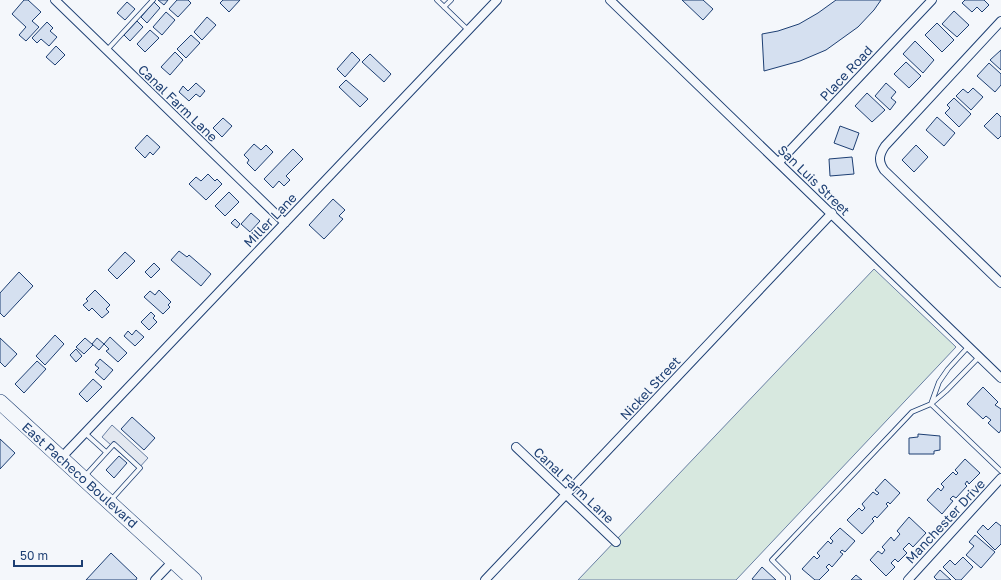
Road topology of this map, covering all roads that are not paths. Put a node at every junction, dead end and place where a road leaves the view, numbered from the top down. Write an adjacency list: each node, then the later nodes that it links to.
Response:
1 (55, 0): 11 (street, Canal Farm Lane)
2 (153, 0): 11 (lane)
3 (437, 0): 8 (lane)
4 (451, 0): 8 (lane)
5 (497, 0): 10 (street, Miller Lane)
6 (610, 0): 12 (street, San Luis Street)
7 (932, 0): 12 (street, Place Road)
8 (444, 7): 10 (lane)
9 (1001, 21): 15 (street)
10 (468, 30): 14 (street, Miller Lane)
11 (107, 50): 14 (street, Canal Farm Lane)
12 (778, 162): 13 (street, San Luis Street)
13 (832, 213): 16 (street, San Luis Street); 28 (street, Nickel Street)
14 (285, 223): 21 (street, Miller Lane)
15 (1001, 283)
16 (969, 346): 17 (street, San Luis Street); 20 (lane)
17 (979, 357): 18 (street, San Luis Street); 20 (lane)
18 (1001, 378)
19 (0, 402): 24 (highway, East Pacheco Boulevard)
20 (931, 404): 25 (lane); 35 (lane)
21 (85, 433): 23 (lane); 24 (street, Miller Lane)
22 (516, 447): 28 (street, Canal Farm Lane)
23 (106, 452): 26 (lane); 29 (lane)
24 (61, 458): 26 (highway, East Pacheco Boulevard)
25 (1001, 471)
26 (83, 478): 29 (highway, East Pacheco Boulevard)
27 (1001, 478): 36 (street, Manchester Drive)
28 (567, 494): 30 (street, Canal Farm Lane); 34 (street, Nickel Street)
29 (109, 502): 31 (highway, East Pacheco Boulevard)
30 (616, 542)
31 (173, 561): 32 (street); 33 (highway, East Pacheco Boulevard)
32 (155, 580)
33 (194, 580)
34 (485, 580)
35 (788, 580)
36 (908, 580)

